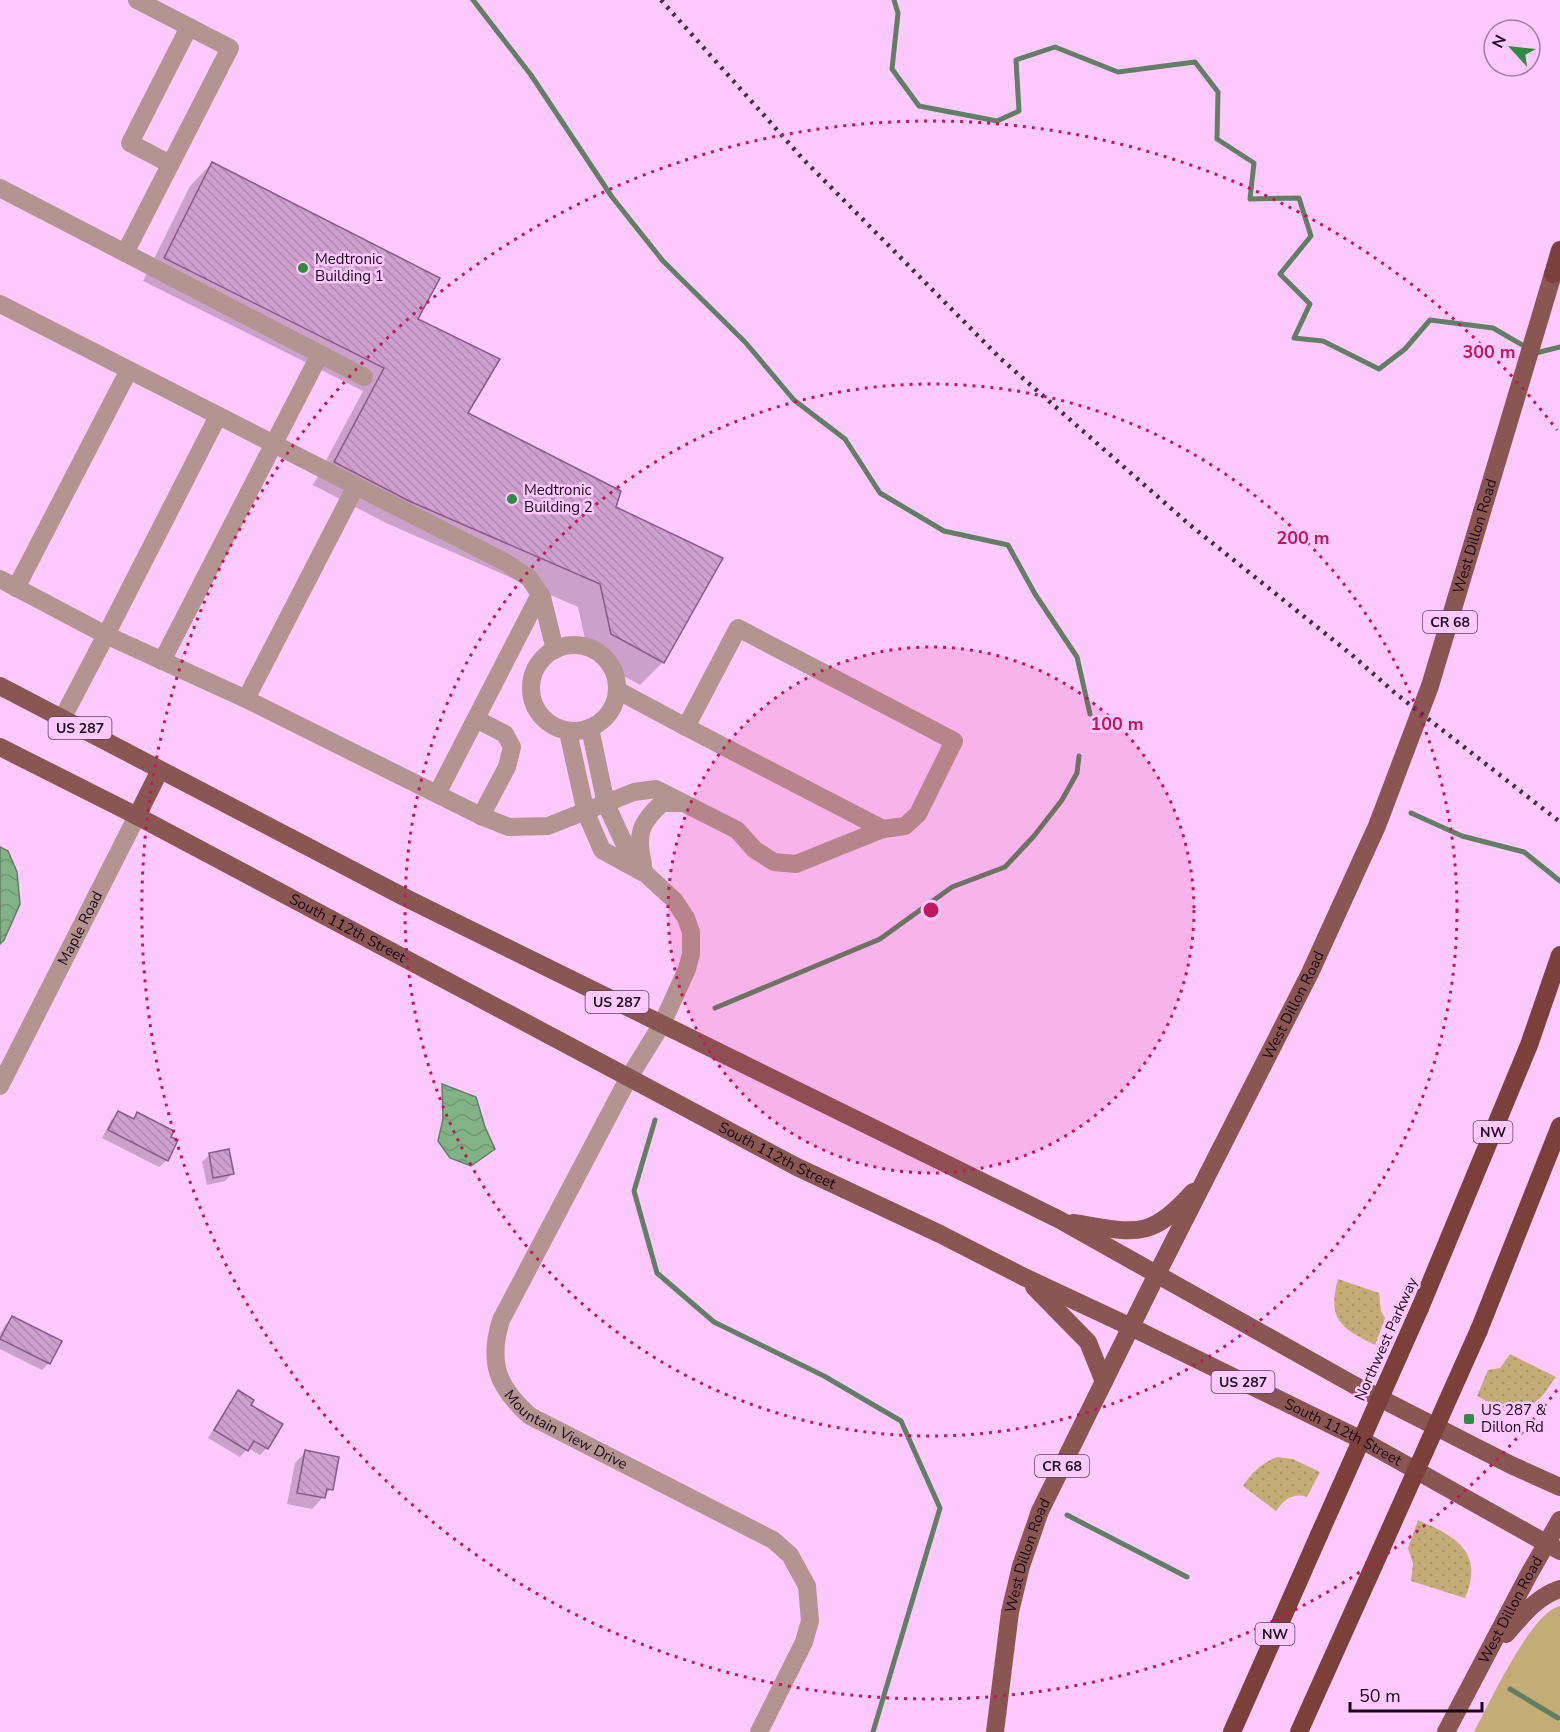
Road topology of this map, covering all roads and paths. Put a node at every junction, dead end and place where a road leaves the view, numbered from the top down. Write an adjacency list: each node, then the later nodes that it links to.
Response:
1 (137, 0): 2 (street)
2 (189, 27): 3 (street); 3 (street)
3 (170, 164): 6 (street)
4 (0, 188): 6 (street)
5 (1560, 249): 7 (highway)
6 (125, 253): 9 (street)
7 (1557, 267): 44 (main road, West Dillon Road / CR 68)
8 (0, 304): 10 (street)
9 (320, 354): 11 (street); 13 (street)
10 (129, 370): 12 (street); 16 (street)
11 (364, 377)
12 (218, 416): 13 (street); 18 (street)
13 (273, 444): 14 (street); 20 (street)
14 (356, 486): 17 (street); 23 (street)
15 (0, 579): 16 (street)
16 (16, 588): 18 (street)
17 (540, 594): 19 (street); 25 (street)
18 (106, 635): 20 (street); 24 (street)
19 (555, 650): 22 (street); 28 (street)
20 (162, 661): 23 (street)
21 (0, 686): 24 (main road, US 287)
22 (617, 690): 26 (street); 27 (street)
23 (246, 699): 31 (street)
24 (62, 719): 30 (main road, US 287)
25 (476, 719): 31 (street); 36 (street)
26 (686, 727): 37 (street); 37 (street)
27 (590, 728): 28 (street); 33 (street)
28 (568, 732): 34 (street)
29 (0, 747): 35 (main road, South 112th Street / US 287)
30 (160, 770): 35 (main road, Maple Road); 40 (main road, US 287)
31 (437, 794): 36 (street)
32 (683, 803): 33 (street); 37 (street); 38 (street)
33 (606, 804): 34 (street); 38 (street)
34 (586, 813): 36 (street); 38 (street)
35 (137, 816): 41 (main road, South 112th Street / US 287); 42 (street, Maple Road)
36 (481, 816)
37 (883, 829)
38 (646, 874): 40 (street, Mountain View Drive)
39 (1560, 955): 57 (highway, Northwest Parkway / NW, bridge)
40 (662, 1024): 41 (street, Mountain View Drive); 45 (main road, US 287)
41 (628, 1079): 47 (main road, South 112th Street / US 287); 55 (street, Mountain View Drive)
42 (0, 1086)
43 (1560, 1126): 58 (highway, bridge)
44 (1208, 1175): 45 (main road); 46 (main road, West Dillon Road / CR 68)
45 (1060, 1220): 46 (main road, US 287)
46 (1157, 1274): 48 (main road, West Dillon Road / CR 68); 50 (main road, US 287)
47 (1022, 1276): 48 (main road, South 112th Street / US 287); 49 (main road)
48 (1131, 1327): 49 (main road, West Dillon Road / CR 68); 52 (main road, South 112th Street / US 287)
49 (1104, 1382): 56 (main road, West Dillon Road / CR 68)
50 (1560, 1487)
51 (1560, 1520): 52 (main road, West Dillon Road)
52 (1553, 1547): 54 (main road, West Dillon Road)
53 (1560, 1589): 54 (main road)
54 (1467, 1693): 59 (main road, West Dillon Road)
55 (759, 1732)
56 (995, 1732)
57 (1232, 1732)
58 (1299, 1732)
59 (1446, 1732)

